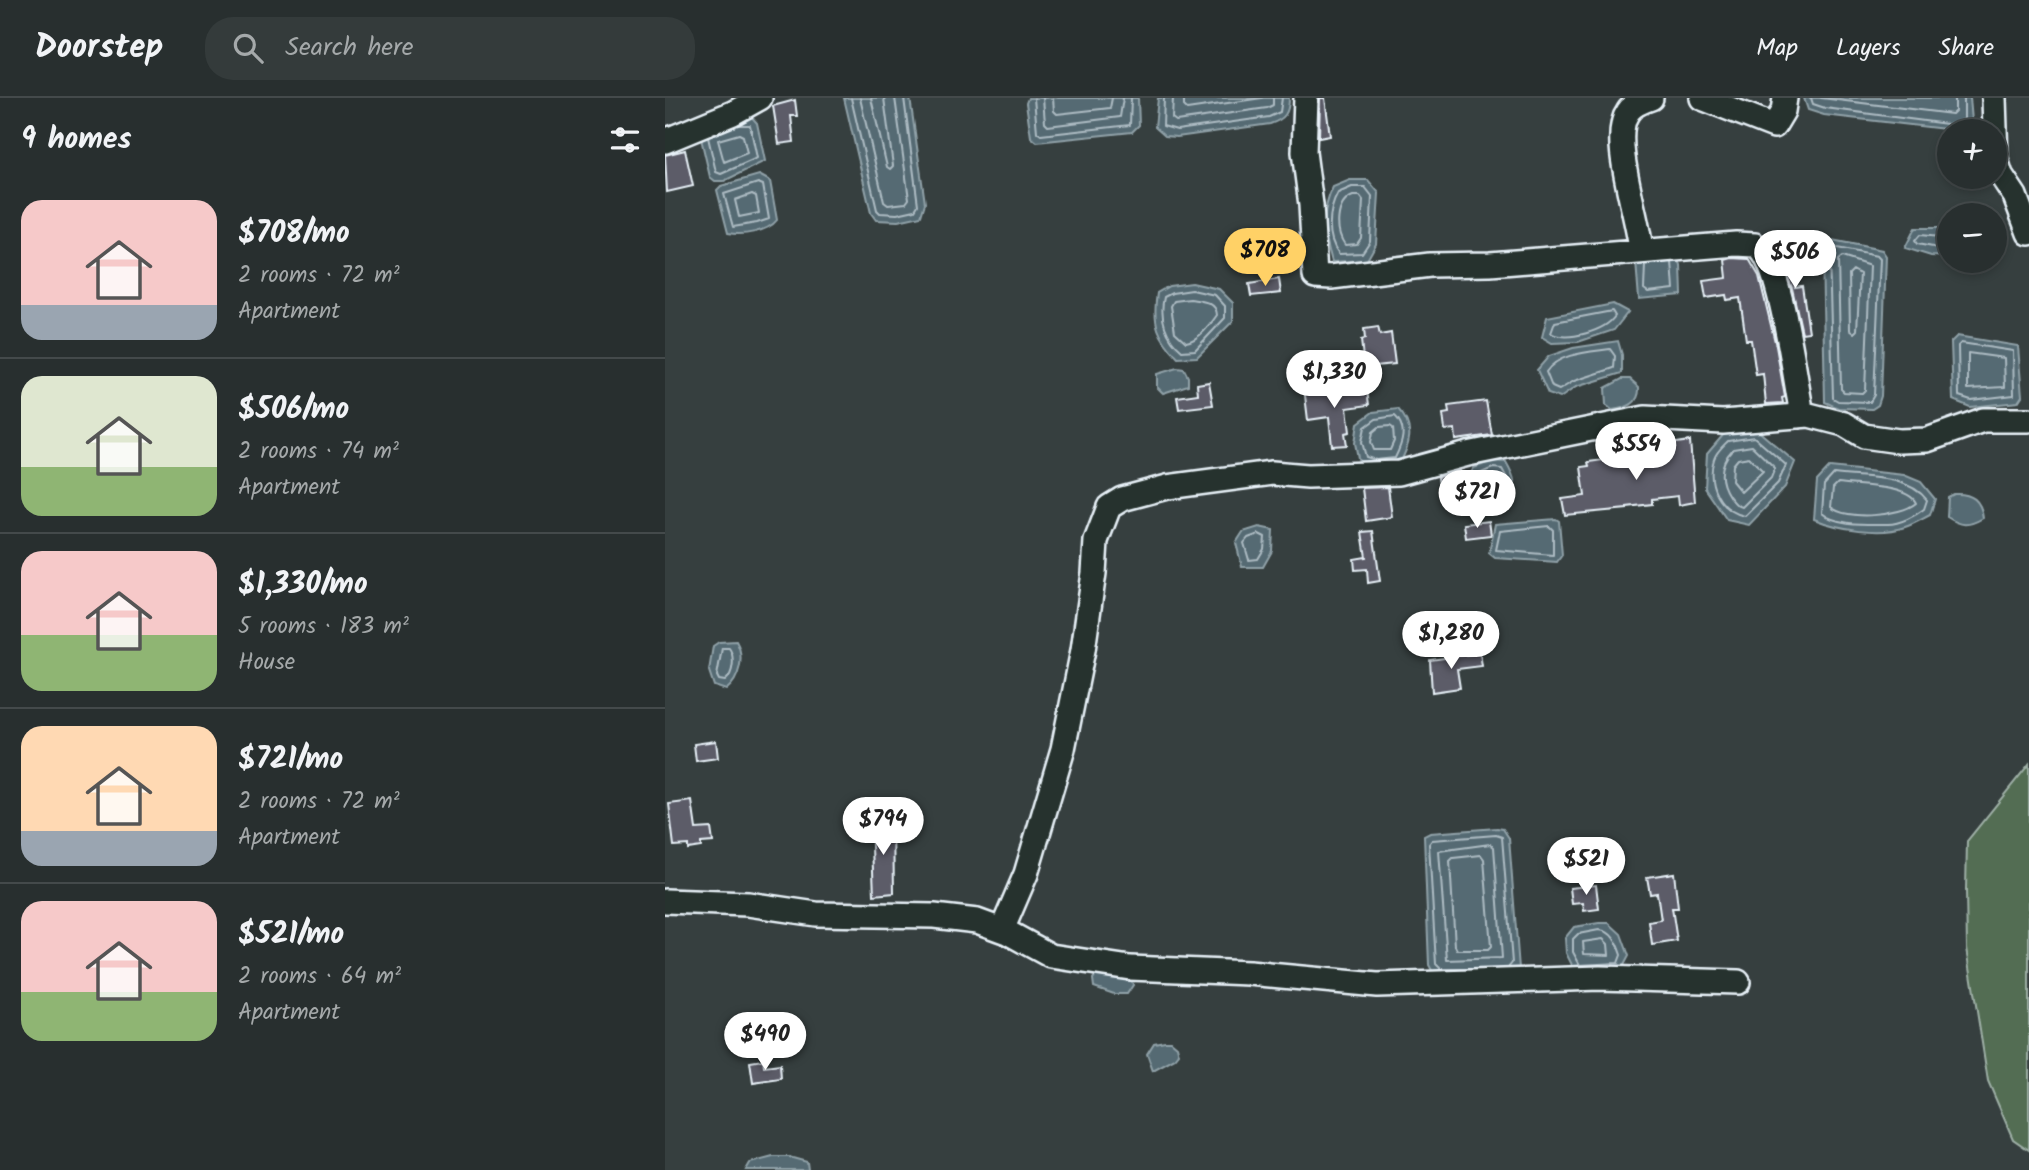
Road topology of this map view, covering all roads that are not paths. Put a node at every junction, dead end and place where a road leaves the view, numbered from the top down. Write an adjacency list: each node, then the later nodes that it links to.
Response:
1 (759, 98): 7 (street)
2 (1306, 98): 9 (street)
3 (1651, 98): 9 (street)
4 (1702, 98): 5 (street)
5 (1785, 98)
6 (1994, 98): 8 (street)
7 (665, 141)
8 (2029, 233)
9 (1641, 251): 10 (street)
10 (1799, 416): 11 (street); 13 (street)
11 (2029, 420)
12 (665, 901): 13 (street)
13 (1002, 930): 14 (street)
14 (1738, 982)

